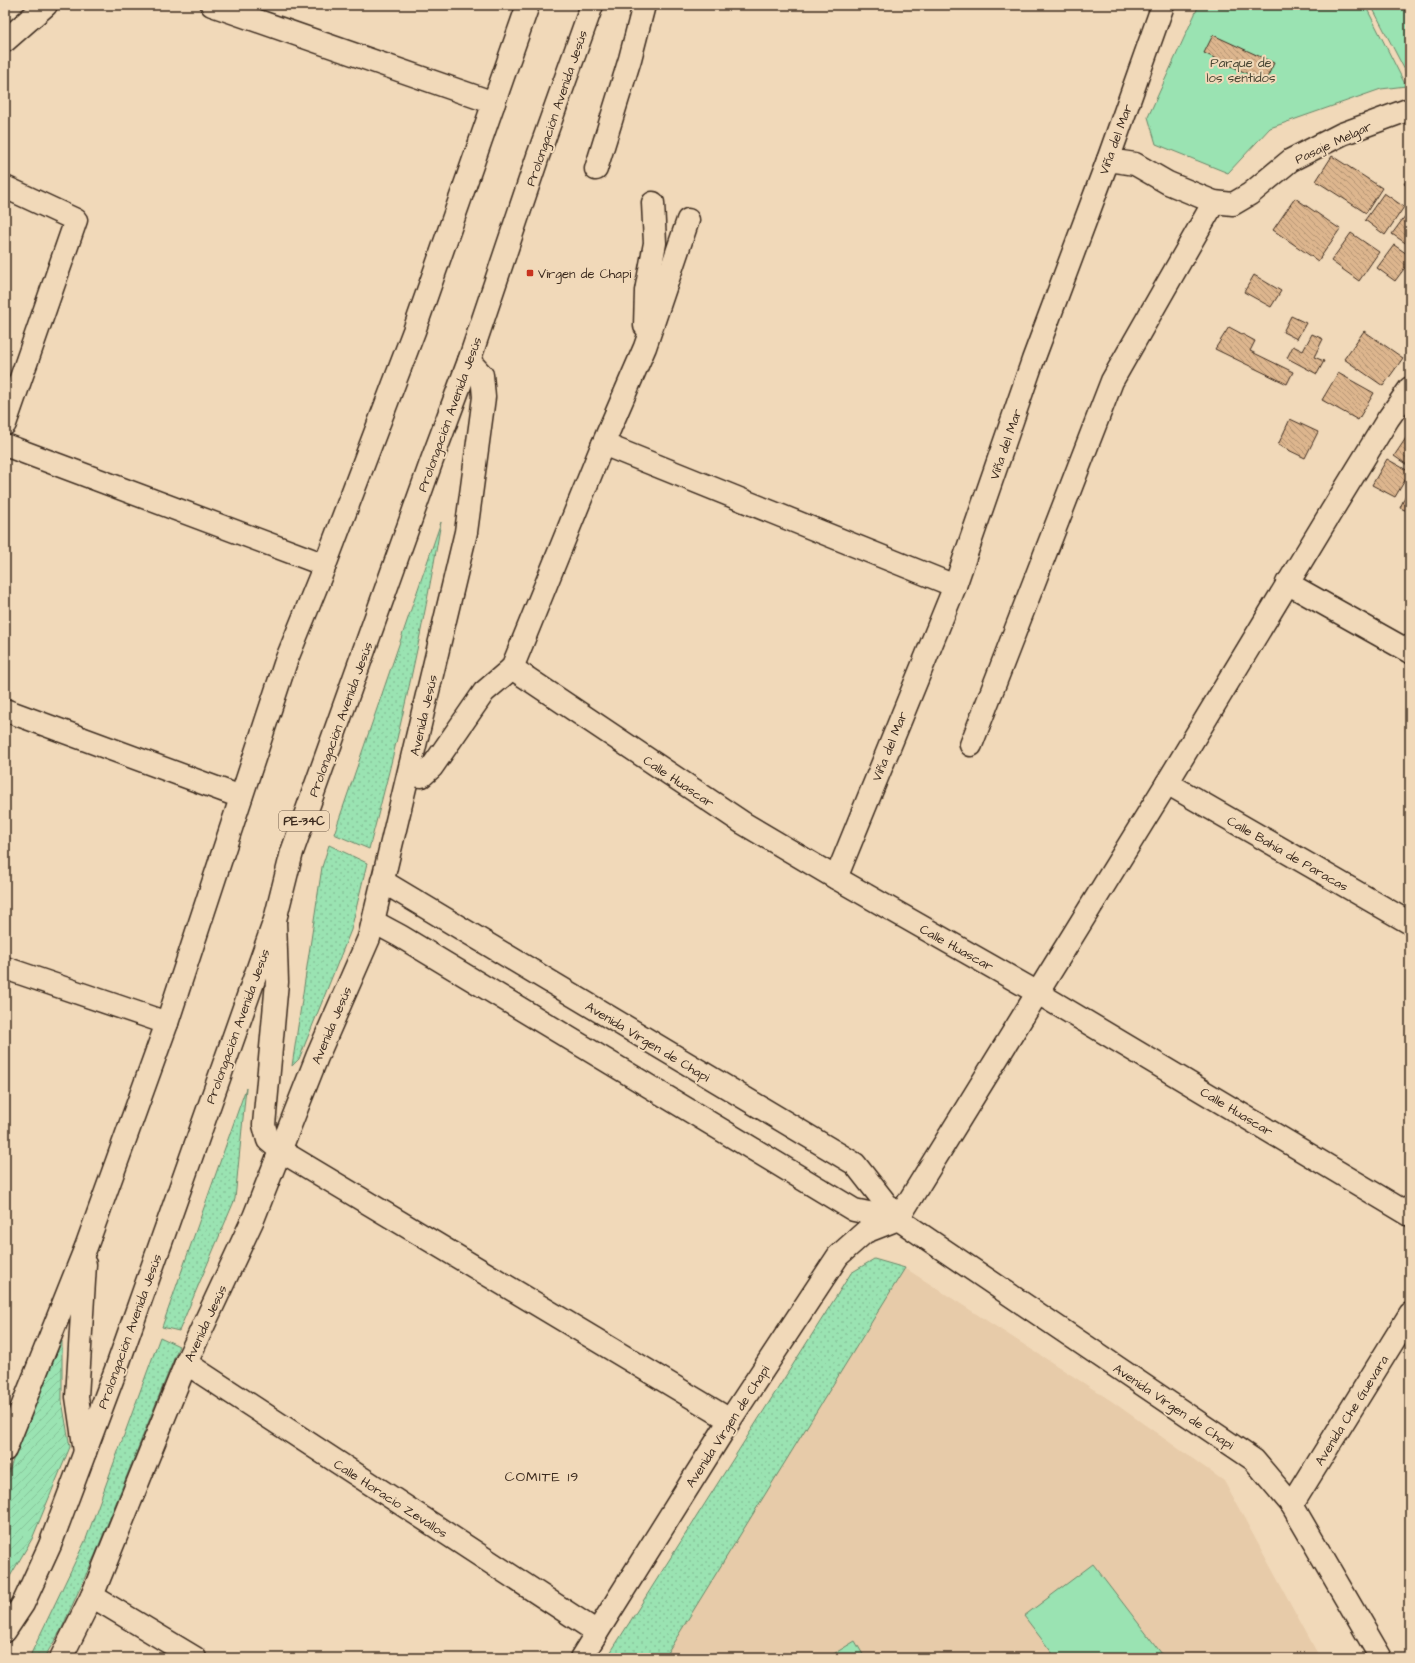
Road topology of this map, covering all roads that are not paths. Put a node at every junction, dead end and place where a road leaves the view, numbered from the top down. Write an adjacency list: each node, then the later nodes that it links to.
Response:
1 (46, 5): 7 (street)
2 (212, 5): 8 (street)
3 (528, 5): 8 (street)
4 (592, 5): 17 (street, Prolongación Avenida Jesús / PE-34C)
5 (644, 5): 11 (street)
6 (1164, 5): 10 (street, Viña del Mar)
7 (5, 41)
8 (494, 104): 22 (street)
9 (1410, 109): 13 (street, Pasaje Melgar)
10 (1108, 160): 13 (street, Pasaje Melgar); 24 (street, Viña del Mar)
11 (596, 169)
12 (5, 187): 19 (street)
13 (1214, 202): 28 (street)
14 (653, 203): 16 (street)
15 (688, 220): 16 (street)
16 (645, 348): 20 (street)
17 (469, 361): 29 (street, Avenida Jesús); 34 (street, Prolongación Avenida Jesús / PE-34C)
18 (1410, 388): 23 (street)
19 (5, 424)
20 (602, 444): 24 (street); 26 (street)
21 (5, 445): 22 (street)
22 (326, 565): 31 (street)
23 (1287, 583): 25 (street); 30 (street)
24 (955, 586): 32 (street, Viña del Mar)
25 (1410, 652)
26 (512, 668): 29 (street); 32 (street, Calle Huascar)
27 (5, 710): 31 (street)
28 (971, 745)
29 (409, 774): 33 (street, Avenida Jesús)
30 (1167, 783): 36 (street, Calle Bahía de Paracas); 38 (street)
31 (241, 797): 39 (street)
32 (836, 878): 38 (street, Calle Huascar)
33 (382, 882): 35 (street, Avenida Jesús); 42 (street, Avenida Virgen de Chapi)
34 (275, 920): 40 (street); 48 (street, Prolongación Avenida Jesús / PE-34C)
35 (374, 922): 40 (street, Avenida Jesús); 42 (street, Avenida Virgen de Chapi)
36 (1410, 923)
37 (5, 968): 39 (street)
38 (1038, 993): 41 (street, Calle Huascar); 42 (street)
39 (166, 1023): 43 (street)
40 (281, 1151): 45 (street, Avenida Jesús); 46 (street)
41 (1410, 1215)
42 (898, 1219): 46 (street, Avenida Virgen de Chapi); 49 (street, Avenida Virgen de Chapi)
43 (86, 1247): 47 (street); 48 (street)
44 (1410, 1314): 49 (street, Avenida Che Guevara)
45 (186, 1363): 50 (street, Avenida Jesús); 52 (street, Calle Horacio Zevallos)
46 (730, 1420): 52 (street, Avenida Virgen de Chapi)
47 (5, 1450)
48 (85, 1452): 51 (street, Prolongación Avenida Jesús / PE-34C)
49 (1292, 1505): 56 (street, Avenida Virgen de Chapi)
50 (92, 1596): 53 (street, Avenida Jesús); 54 (street)
51 (5, 1631)
52 (597, 1632): 55 (street, Avenida Virgen de Chapi)
53 (61, 1658)
54 (195, 1658)
55 (581, 1658)
56 (1381, 1658)

